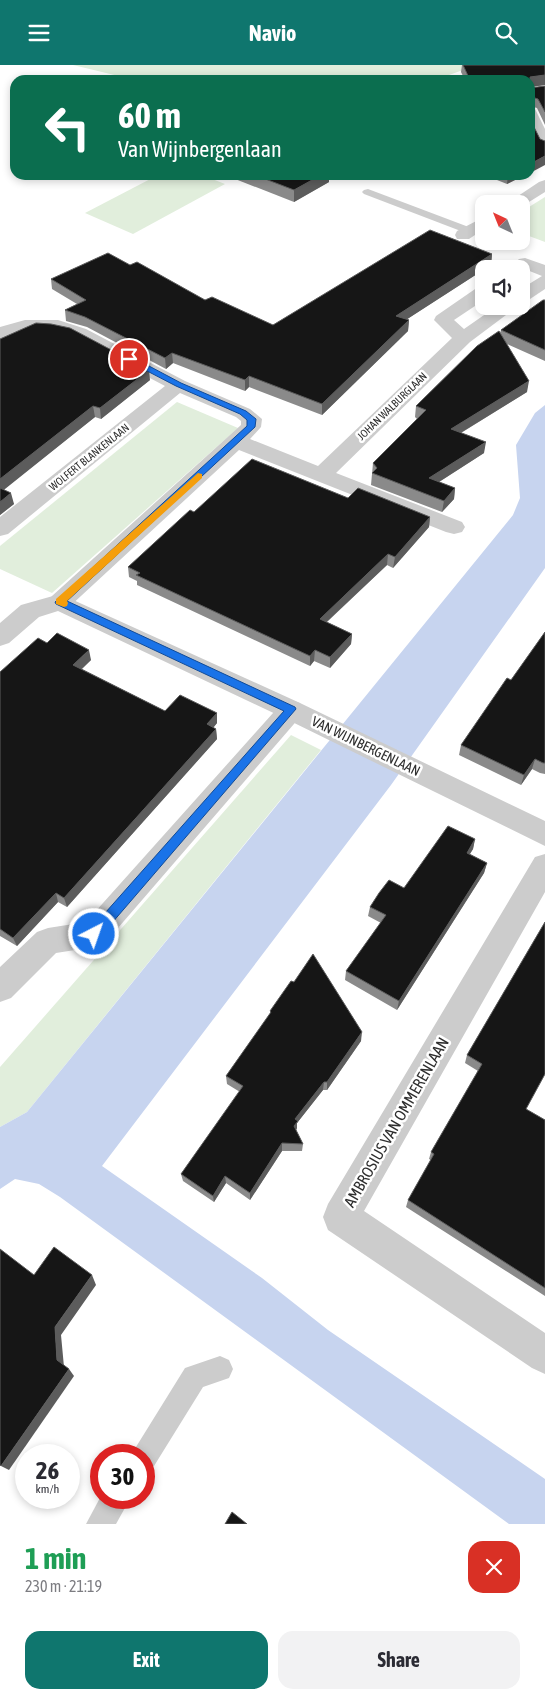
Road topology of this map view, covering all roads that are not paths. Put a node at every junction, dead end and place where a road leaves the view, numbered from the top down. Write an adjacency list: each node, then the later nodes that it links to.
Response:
1 (535, 123): 2 (street)
2 (545, 145)
3 (545, 185): 5 (street)
4 (368, 192): 6 (lane)
5 (529, 195)
6 (472, 229)
7 (530, 266): 8 (street)
8 (545, 272)
9 (545, 281): 10 (street)
10 (530, 291)
11 (475, 297): 14 (street)
12 (495, 315): 14 (street, JOHAN WALBURGLAAN)
13 (0, 333): 15 (street)
14 (463, 338): 17 (street, JOHAN WALBURGLAAN)
15 (178, 385): 16 (street); 19 (street, WOLFERT BLANKENLAAN)
16 (236, 441): 17 (street); 20 (street)
17 (322, 475): 18 (street)
18 (454, 527)
19 (0, 529)
20 (60, 602): 21 (street); 22 (street, VAN WIJNBERGENLAAN)
21 (0, 637)
22 (291, 709): 23 (street, VAN WIJNBERGENLAAN); 25 (street)
23 (545, 834)
24 (545, 866): 26 (street, AMBROSIUS VAN OMMERENLAAN)
25 (0, 988)
26 (545, 1355)
27 (220, 1369): 28 (lane)
28 (152, 1444)
29 (109, 1509): 30 (lane)
30 (100, 1524)

